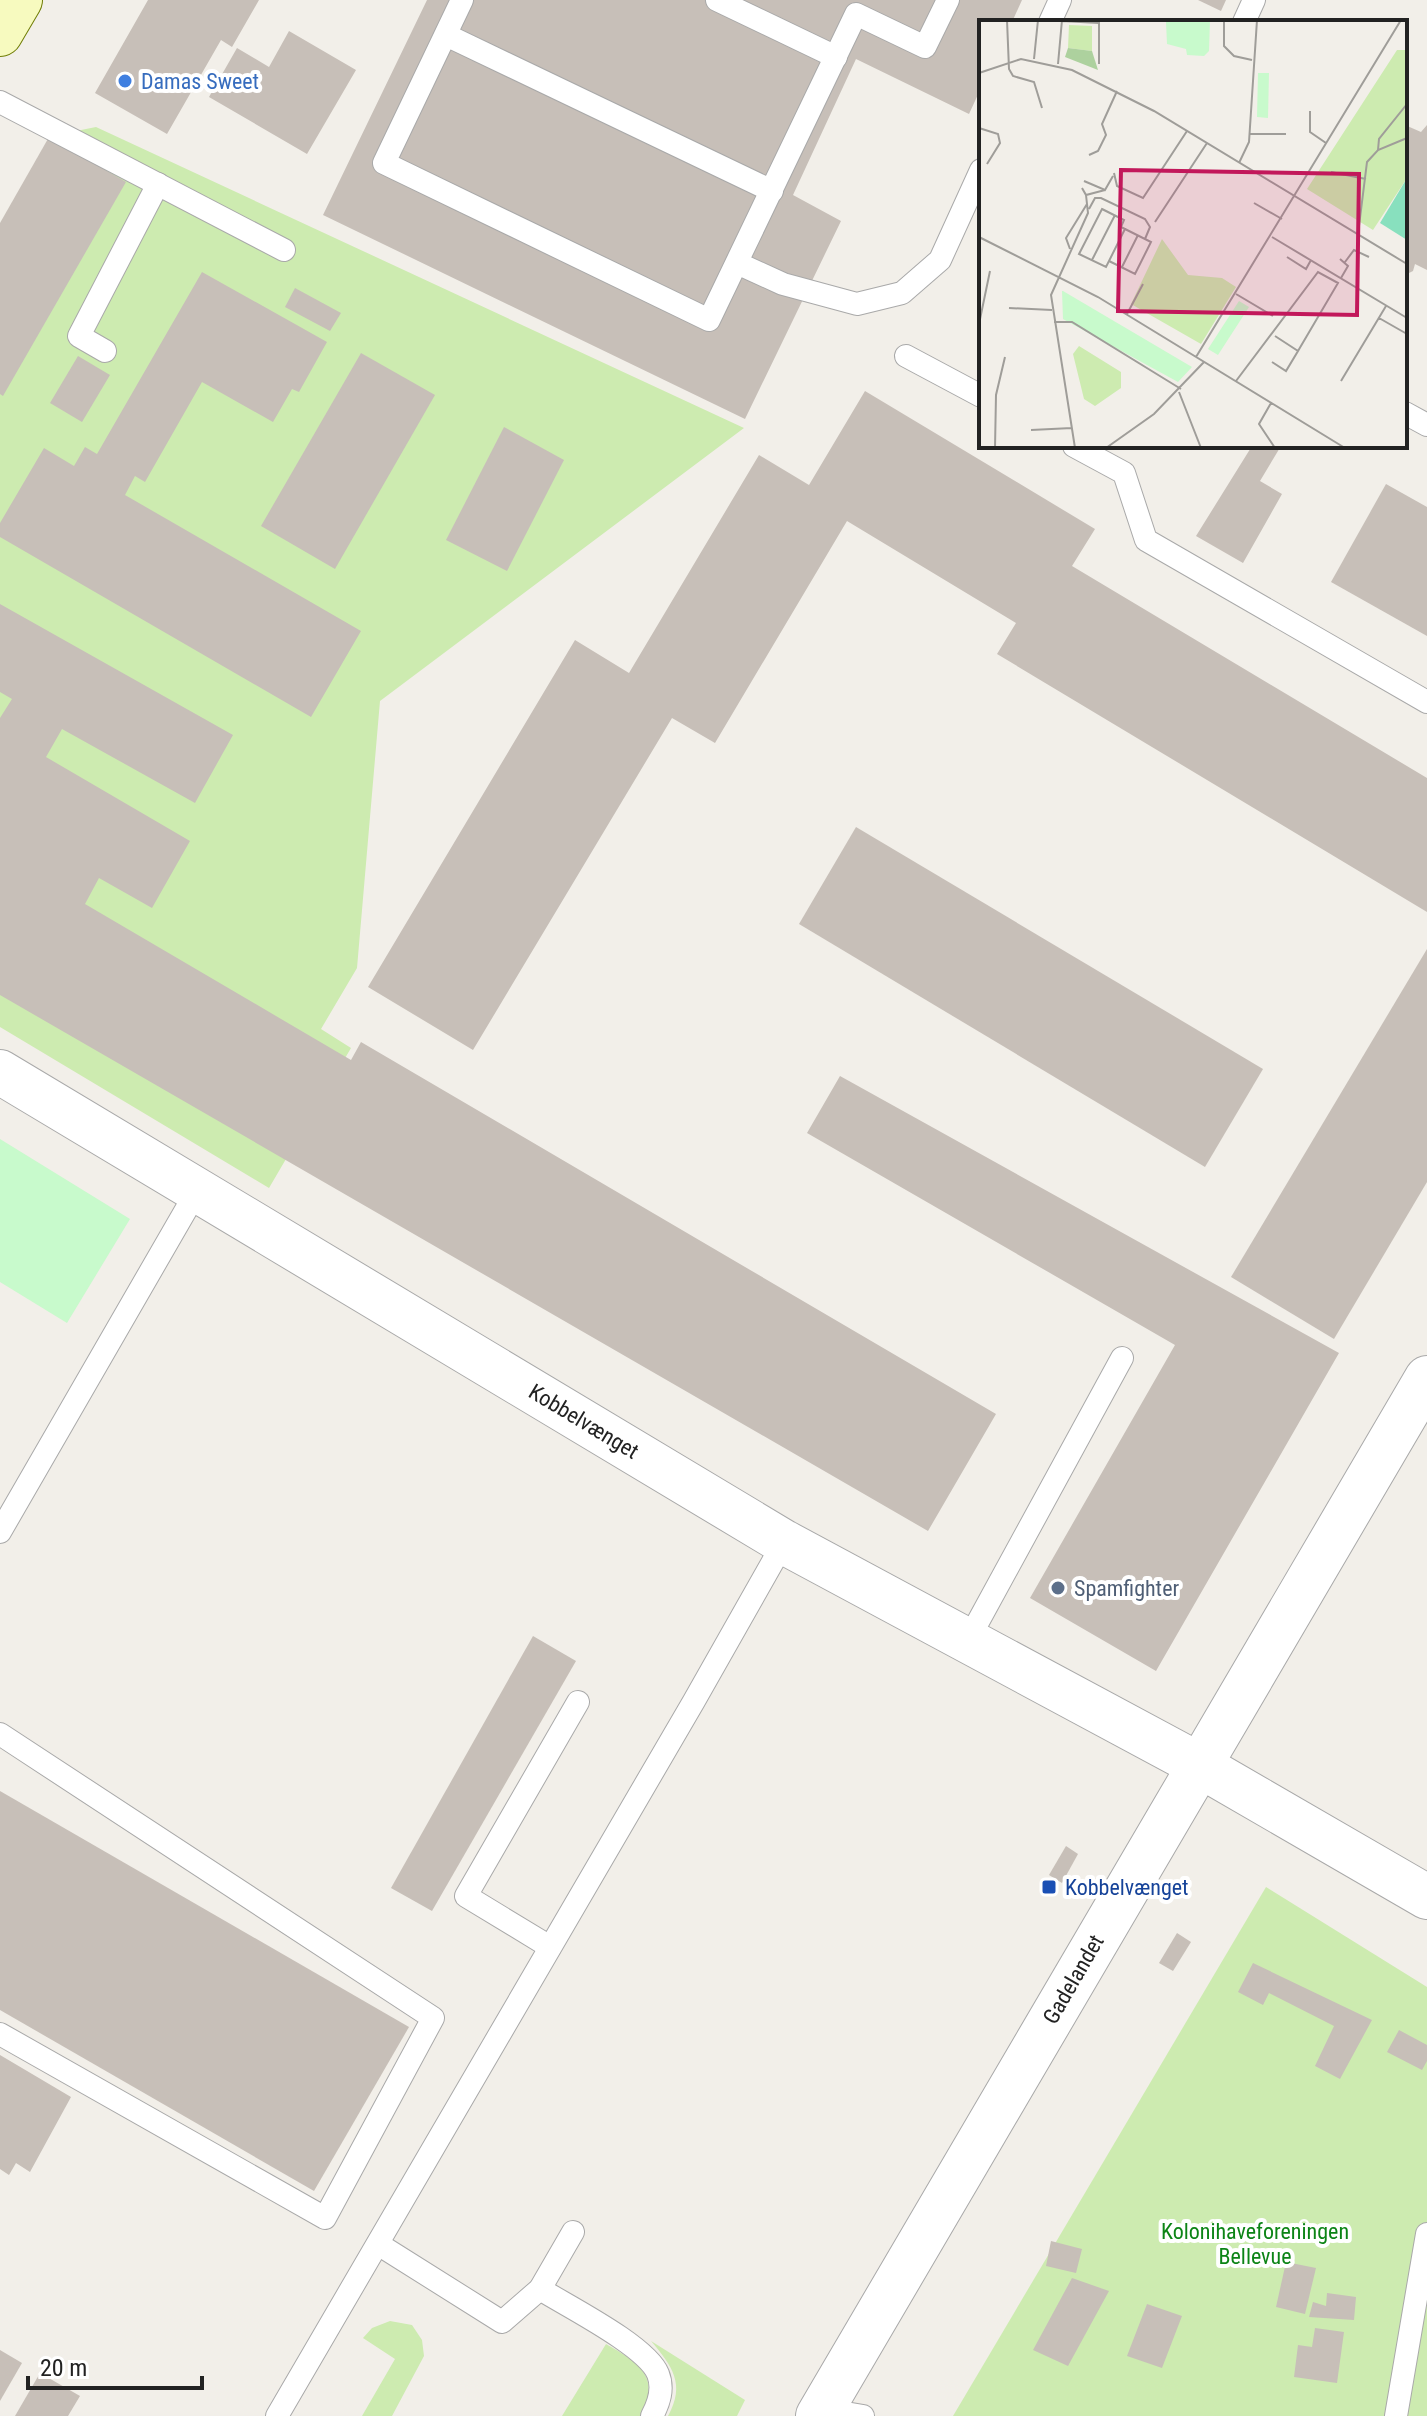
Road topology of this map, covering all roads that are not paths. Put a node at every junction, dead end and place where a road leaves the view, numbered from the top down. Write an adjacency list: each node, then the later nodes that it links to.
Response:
1 (20, 0): 9 (main road)
2 (462, 0): 10 (lane)
3 (717, 0): 11 (lane)
4 (948, 0): 11 (lane)
5 (1060, 0): 7 (lane)
6 (1254, 0): 8 (lane)
7 (1051, 20)
8 (1245, 20)
9 (0, 34)
10 (446, 35): 15 (lane); 17 (lane)
11 (836, 57): 15 (lane)
12 (0, 102): 14 (lane)
13 (979, 174): 17 (lane)
14 (158, 184): 16 (lane); 18 (lane)
15 (772, 191): 17 (lane)
16 (284, 250)
17 (737, 263)
18 (105, 351)
19 (906, 356): 20 (lane)
20 (979, 395)
21 (1407, 414): 22 (lane)
22 (1427, 425)
23 (1078, 448): 24 (lane)
24 (1427, 702)
25 (0, 1072): 26 (street, Kobbelvænget)
26 (198, 1189): 29 (lane); 30 (street, Kobbelvænget)
27 (1122, 1358): 31 (lane)
28 (1427, 1378): 34 (street, Gadelandet)
29 (0, 1532)
30 (784, 1542): 31 (street, Kobbelvænget); 36 (lane)
31 (967, 1642): 34 (street, Kobbelvænget)
32 (578, 1702): 36 (lane)
33 (0, 1734): 37 (lane)
34 (1199, 1765): 35 (street, Kobbelvænget); 42 (street, Gadelandet)
35 (1427, 1897)
36 (550, 1947): 40 (lane)
37 (0, 2034)
38 (573, 2232): 41 (lane)
39 (1427, 2234): 45 (lane)
40 (378, 2244): 41 (lane); 43 (lane)
41 (540, 2289): 44 (lane)
42 (834, 2414)
43 (277, 2416)
44 (652, 2416)
45 (1396, 2416)

